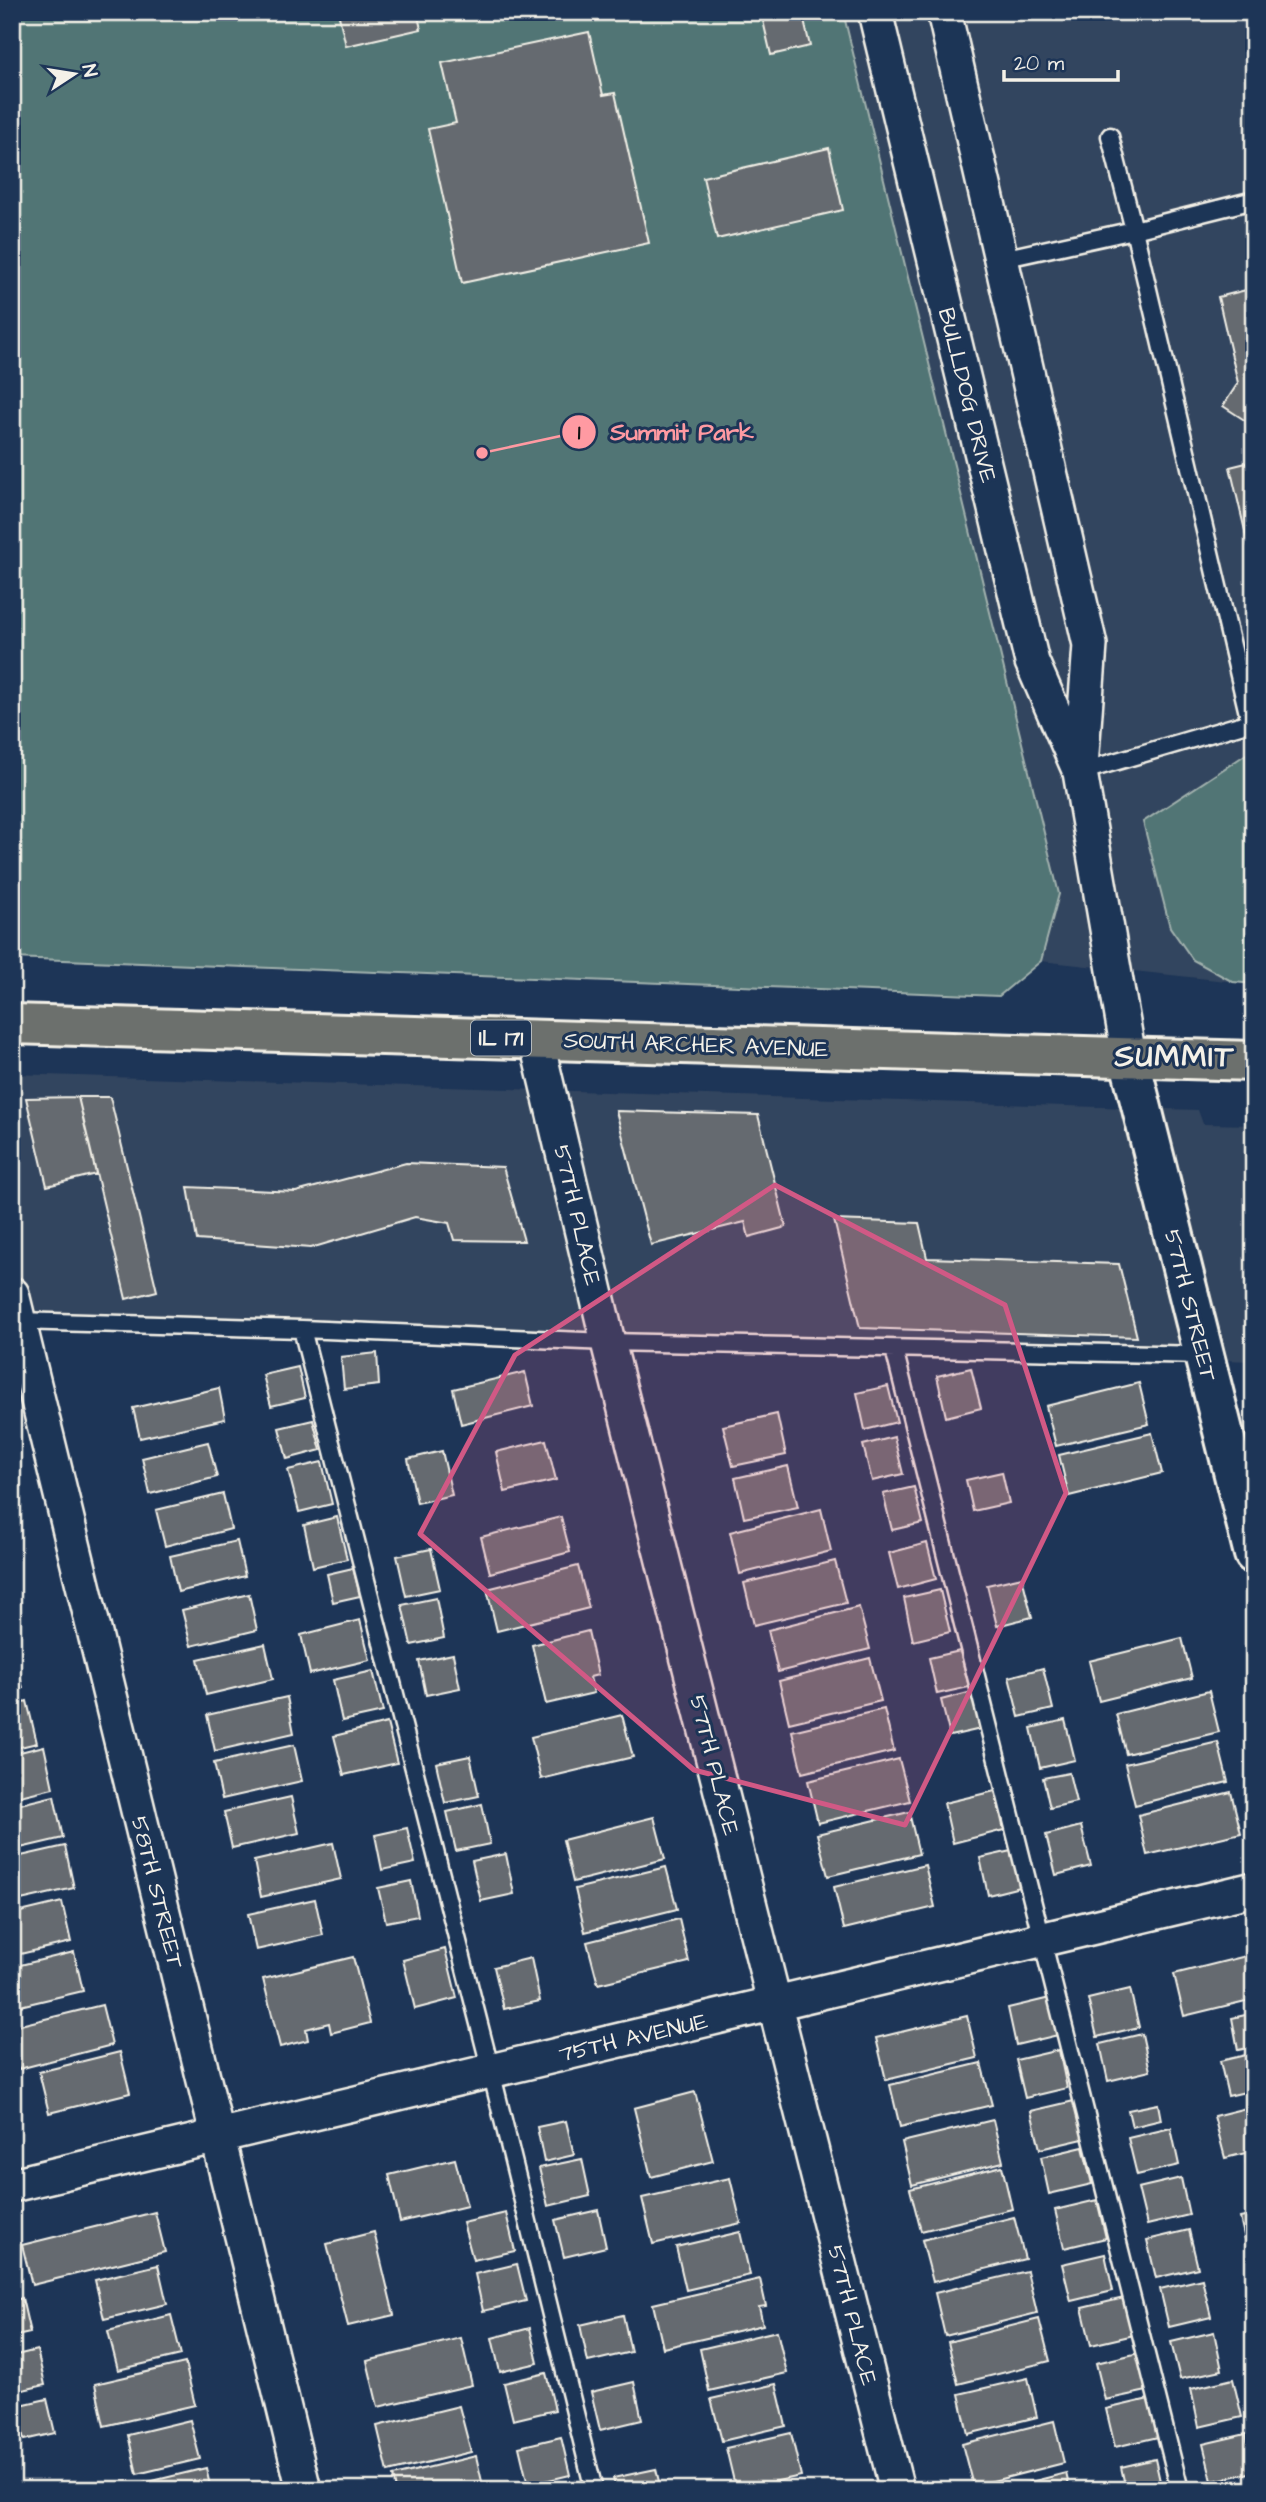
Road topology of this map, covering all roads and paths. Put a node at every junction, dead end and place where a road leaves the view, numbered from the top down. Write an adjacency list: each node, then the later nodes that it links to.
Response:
1 (875, 12): 8 (street, BULLDOG DRIVE)
2 (944, 12): 6 (street, BULLDOG DRIVE)
3 (1110, 136): 5 (lane)
4 (1254, 200): 5 (lane)
5 (1134, 230): 6 (lane); 7 (lane)
6 (1002, 259): 8 (street, BULLDOG DRIVE)
7 (1252, 720): 8 (lane)
8 (1080, 772): 11 (street, BULLDOG DRIVE)
9 (12, 1024): 10 (main road, SOUTH ARCHER AVENUE / IL 171)
10 (536, 1040): 11 (main road, SOUTH ARCHER AVENUE / IL 171); 15 (street, 57TH PLACE)
11 (1129, 1057): 12 (main road, SOUTH ARCHER AVENUE / IL 171); 17 (street, 57TH STREET)
12 (1254, 1061)
13 (14, 1312): 14 (lane); 23 (street, 58TH STREET)
14 (303, 1329): 15 (lane); 22 (lane)
15 (608, 1342): 16 (lane); 21 (street, 57TH PLACE)
16 (894, 1349): 17 (lane); 20 (lane)
17 (1203, 1355): 18 (street, 57TH STREET)
18 (1254, 1554)
19 (1254, 1889): 20 (street, 75TH AVENUE)
20 (1042, 1940): 21 (street, 75TH AVENUE); 28 (lane)
21 (775, 2004): 22 (street, 75TH AVENUE); 27 (street, 57TH PLACE)
22 (491, 2071): 23 (street, 75TH AVENUE); 26 (lane)
23 (217, 2136): 24 (street, 75TH AVENUE); 25 (street, 58TH STREET)
24 (12, 2185)
25 (303, 2490)
26 (594, 2490)
27 (897, 2490)
28 (1180, 2490)

